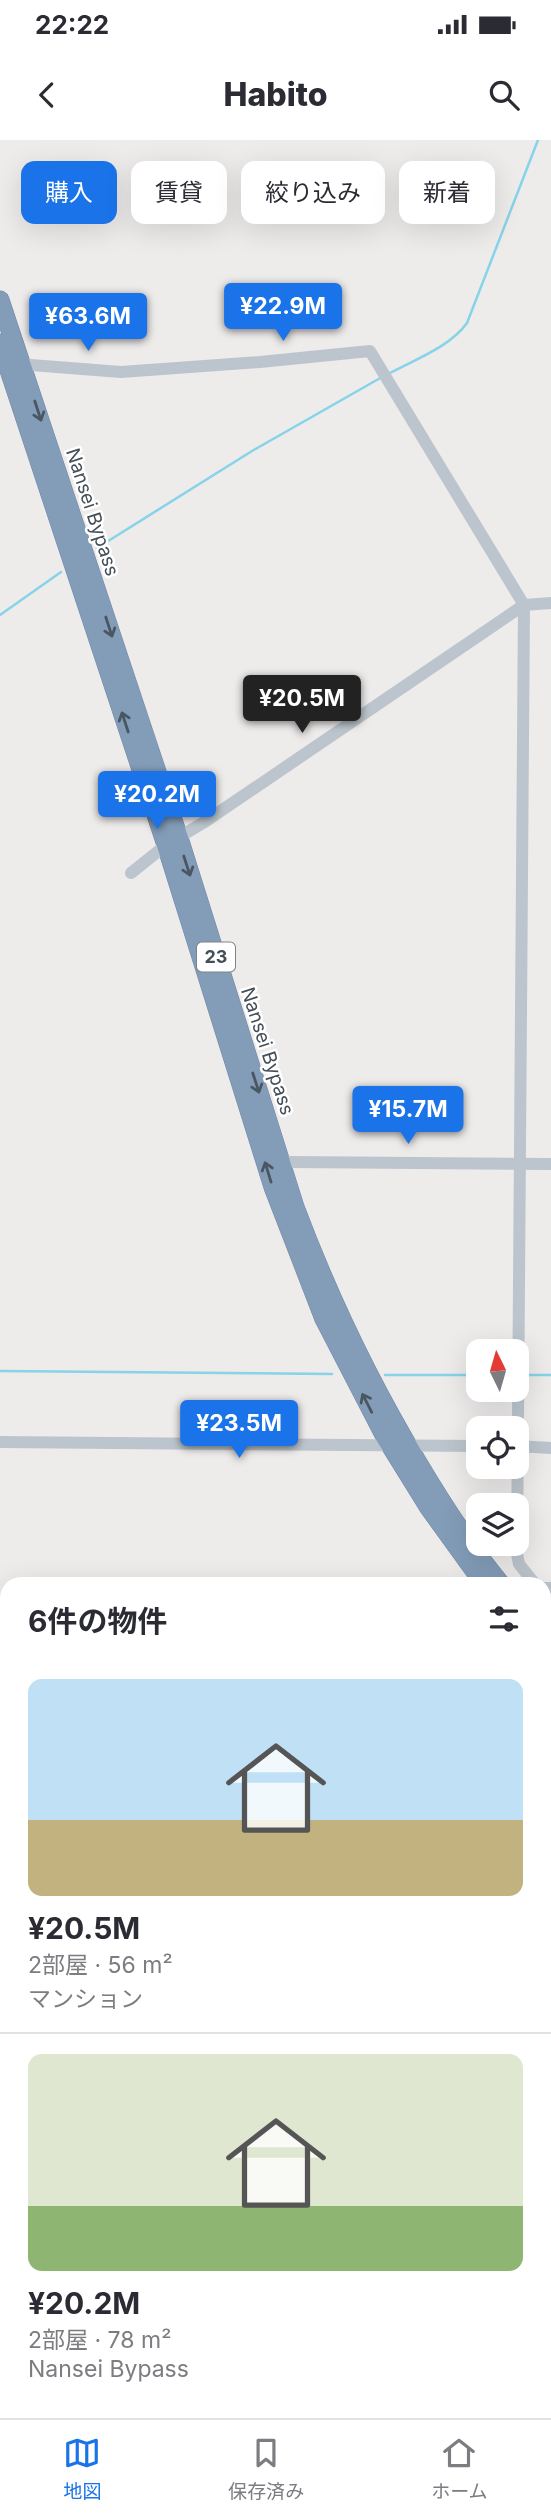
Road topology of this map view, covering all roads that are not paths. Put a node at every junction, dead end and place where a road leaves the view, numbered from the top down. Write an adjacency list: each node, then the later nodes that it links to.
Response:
1 (0, 300): 3 (highway, Nansei Bypass / 23)
2 (0, 343): 3 (highway, Nansei Bypass / 23)
3 (10, 363): 5 (street); 6 (highway, Nansei Bypass / 23)
4 (551, 603): 5 (street)
5 (524, 605): 6 (street); 9 (street)
6 (172, 842): 7 (street); 13 (highway, Nansei Bypass / 23)
7 (131, 873)
8 (288, 1162): 9 (street)
9 (519, 1163): 10 (street); 11 (street)
10 (551, 1164)
11 (517, 1416)
12 (0, 1442): 13 (street)
13 (398, 1444): 14 (street); 18 (highway, Nansei Bypass / 23); 19 (highway, Nansei Bypass / 23)
14 (466, 1446)
15 (529, 1447): 16 (street)
16 (551, 1448)
17 (517, 1479): 20 (street)
18 (479, 1577)
19 (495, 1577)
20 (525, 1577)

